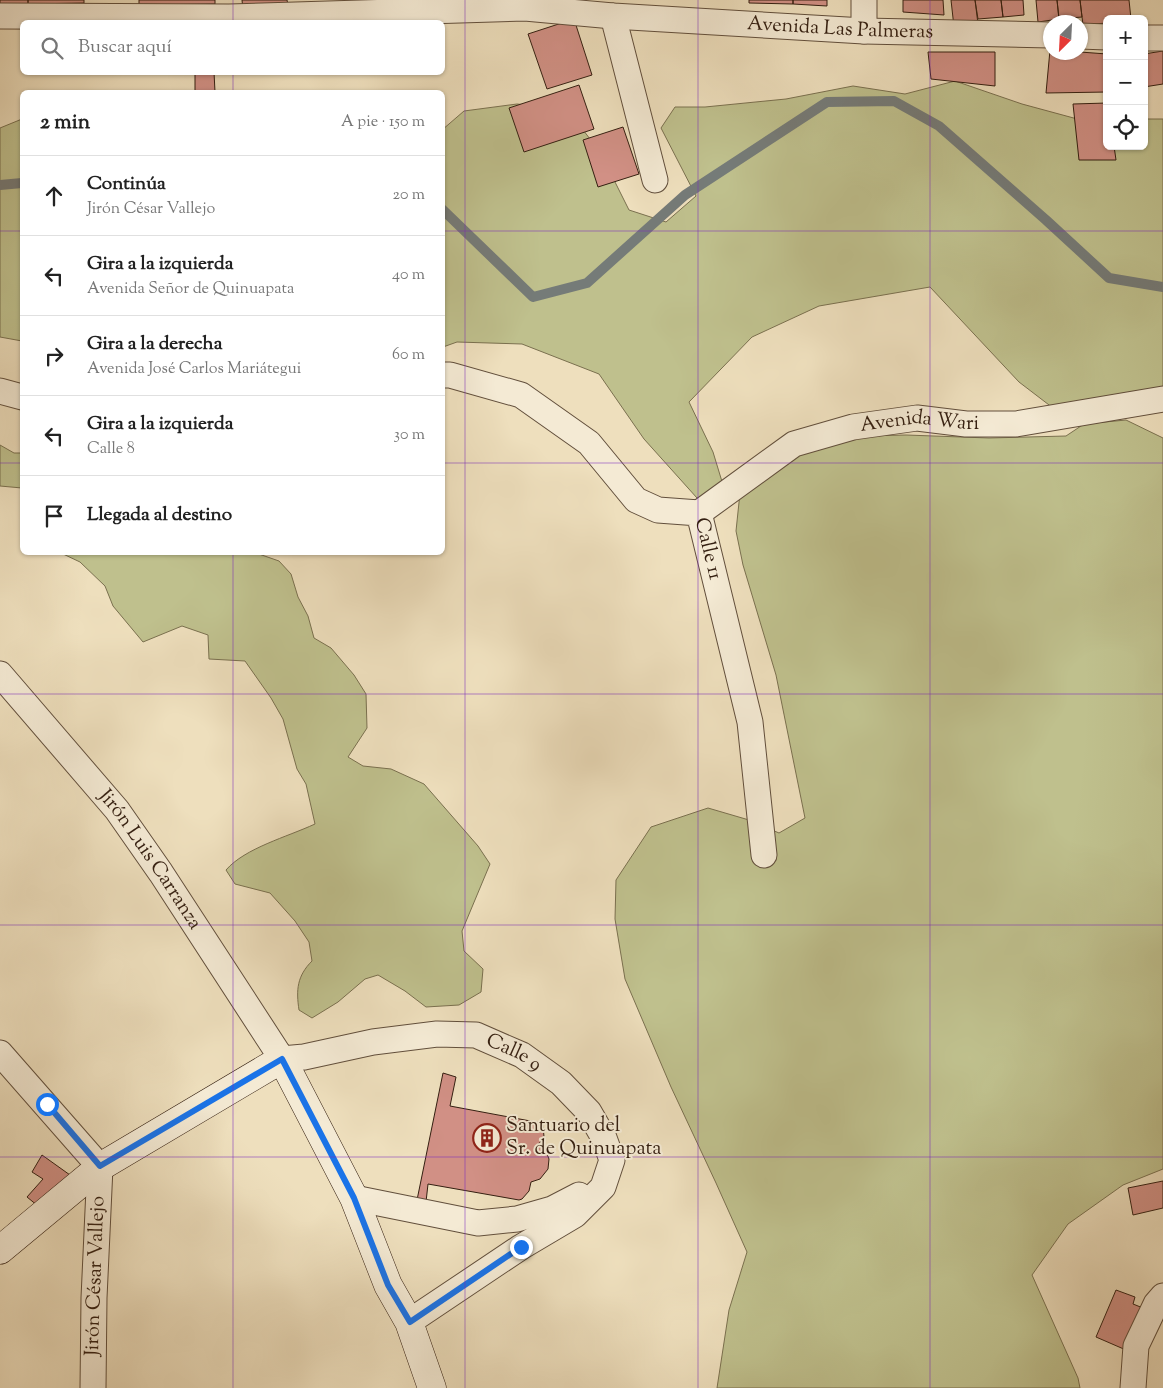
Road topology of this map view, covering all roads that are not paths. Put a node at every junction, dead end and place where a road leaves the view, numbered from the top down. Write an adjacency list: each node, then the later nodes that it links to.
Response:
1 (864, 0): 6 (street)
2 (525, 4): 3 (street, Avenida Las Palmeras); 5 (street, Avenida Las Palmeras)
3 (228, 8): 4 (street, Avenida Las Palmeras)
4 (0, 16)
5 (613, 16): 6 (street, Avenida Las Palmeras); 12 (street)
6 (864, 31): 7 (street, Avenida Las Palmeras)
7 (1043, 36)
8 (1088, 36): 9 (street)
9 (1103, 37)
10 (1148, 38): 11 (street)
11 (1163, 38)
12 (655, 180)
13 (445, 375): 17 (street, Calle 11)
14 (0, 391): 15 (street)
15 (20, 396)
16 (1163, 399): 17 (street, Avenida Wari)
17 (699, 513): 19 (street, Calle 11)
18 (0, 674): 21 (street, Jirón Luis Carranza)
19 (764, 855)
20 (0, 1053): 22 (street, Jirón César Vallejo)
21 (282, 1059): 22 (street); 23 (street, Calle 9); 24 (street)
22 (100, 1166): 25 (street); 28 (street, Jirón César Vallejo)
23 (603, 1187): 24 (street); 27 (street)
24 (354, 1198): 27 (street)
25 (0, 1250)
26 (1163, 1296): 30 (street)
27 (410, 1322): 29 (street)
28 (93, 1388)
29 (432, 1388)
30 (1133, 1388)

